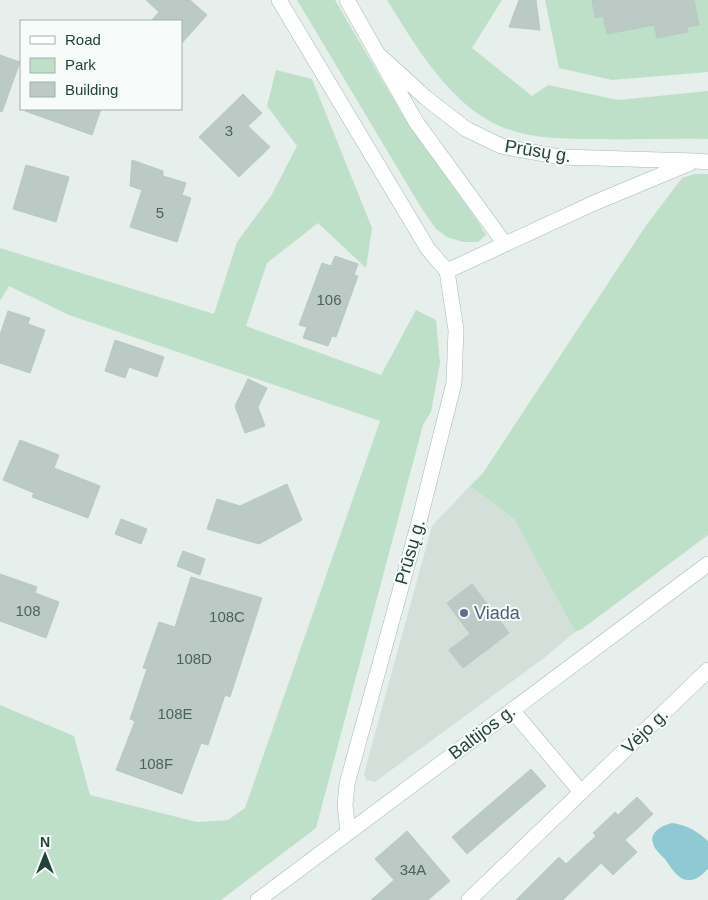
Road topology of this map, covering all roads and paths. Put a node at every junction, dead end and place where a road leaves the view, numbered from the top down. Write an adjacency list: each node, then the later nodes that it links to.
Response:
1 (279, 0): 6 (street)
2 (347, 0): 3 (street, Prūsų g.)
3 (380, 56): 4 (street, Prūsų g.); 5 (street, Prūsų g.)
4 (702, 162): 5 (street, Prūsų g.)
5 (505, 244): 6 (street, Prūsų g.)
6 (447, 271): 11 (street, Prūsų g.)
7 (708, 564): 9 (street, Baltijos g.)
8 (708, 670): 10 (street, Vėjo g.)
9 (512, 710): 10 (street); 11 (street, Baltijos g.)
10 (581, 792): 13 (street, Vėjo g.)
11 (348, 832): 12 (street, Baltijos g.)
12 (258, 900)
13 (468, 900)

